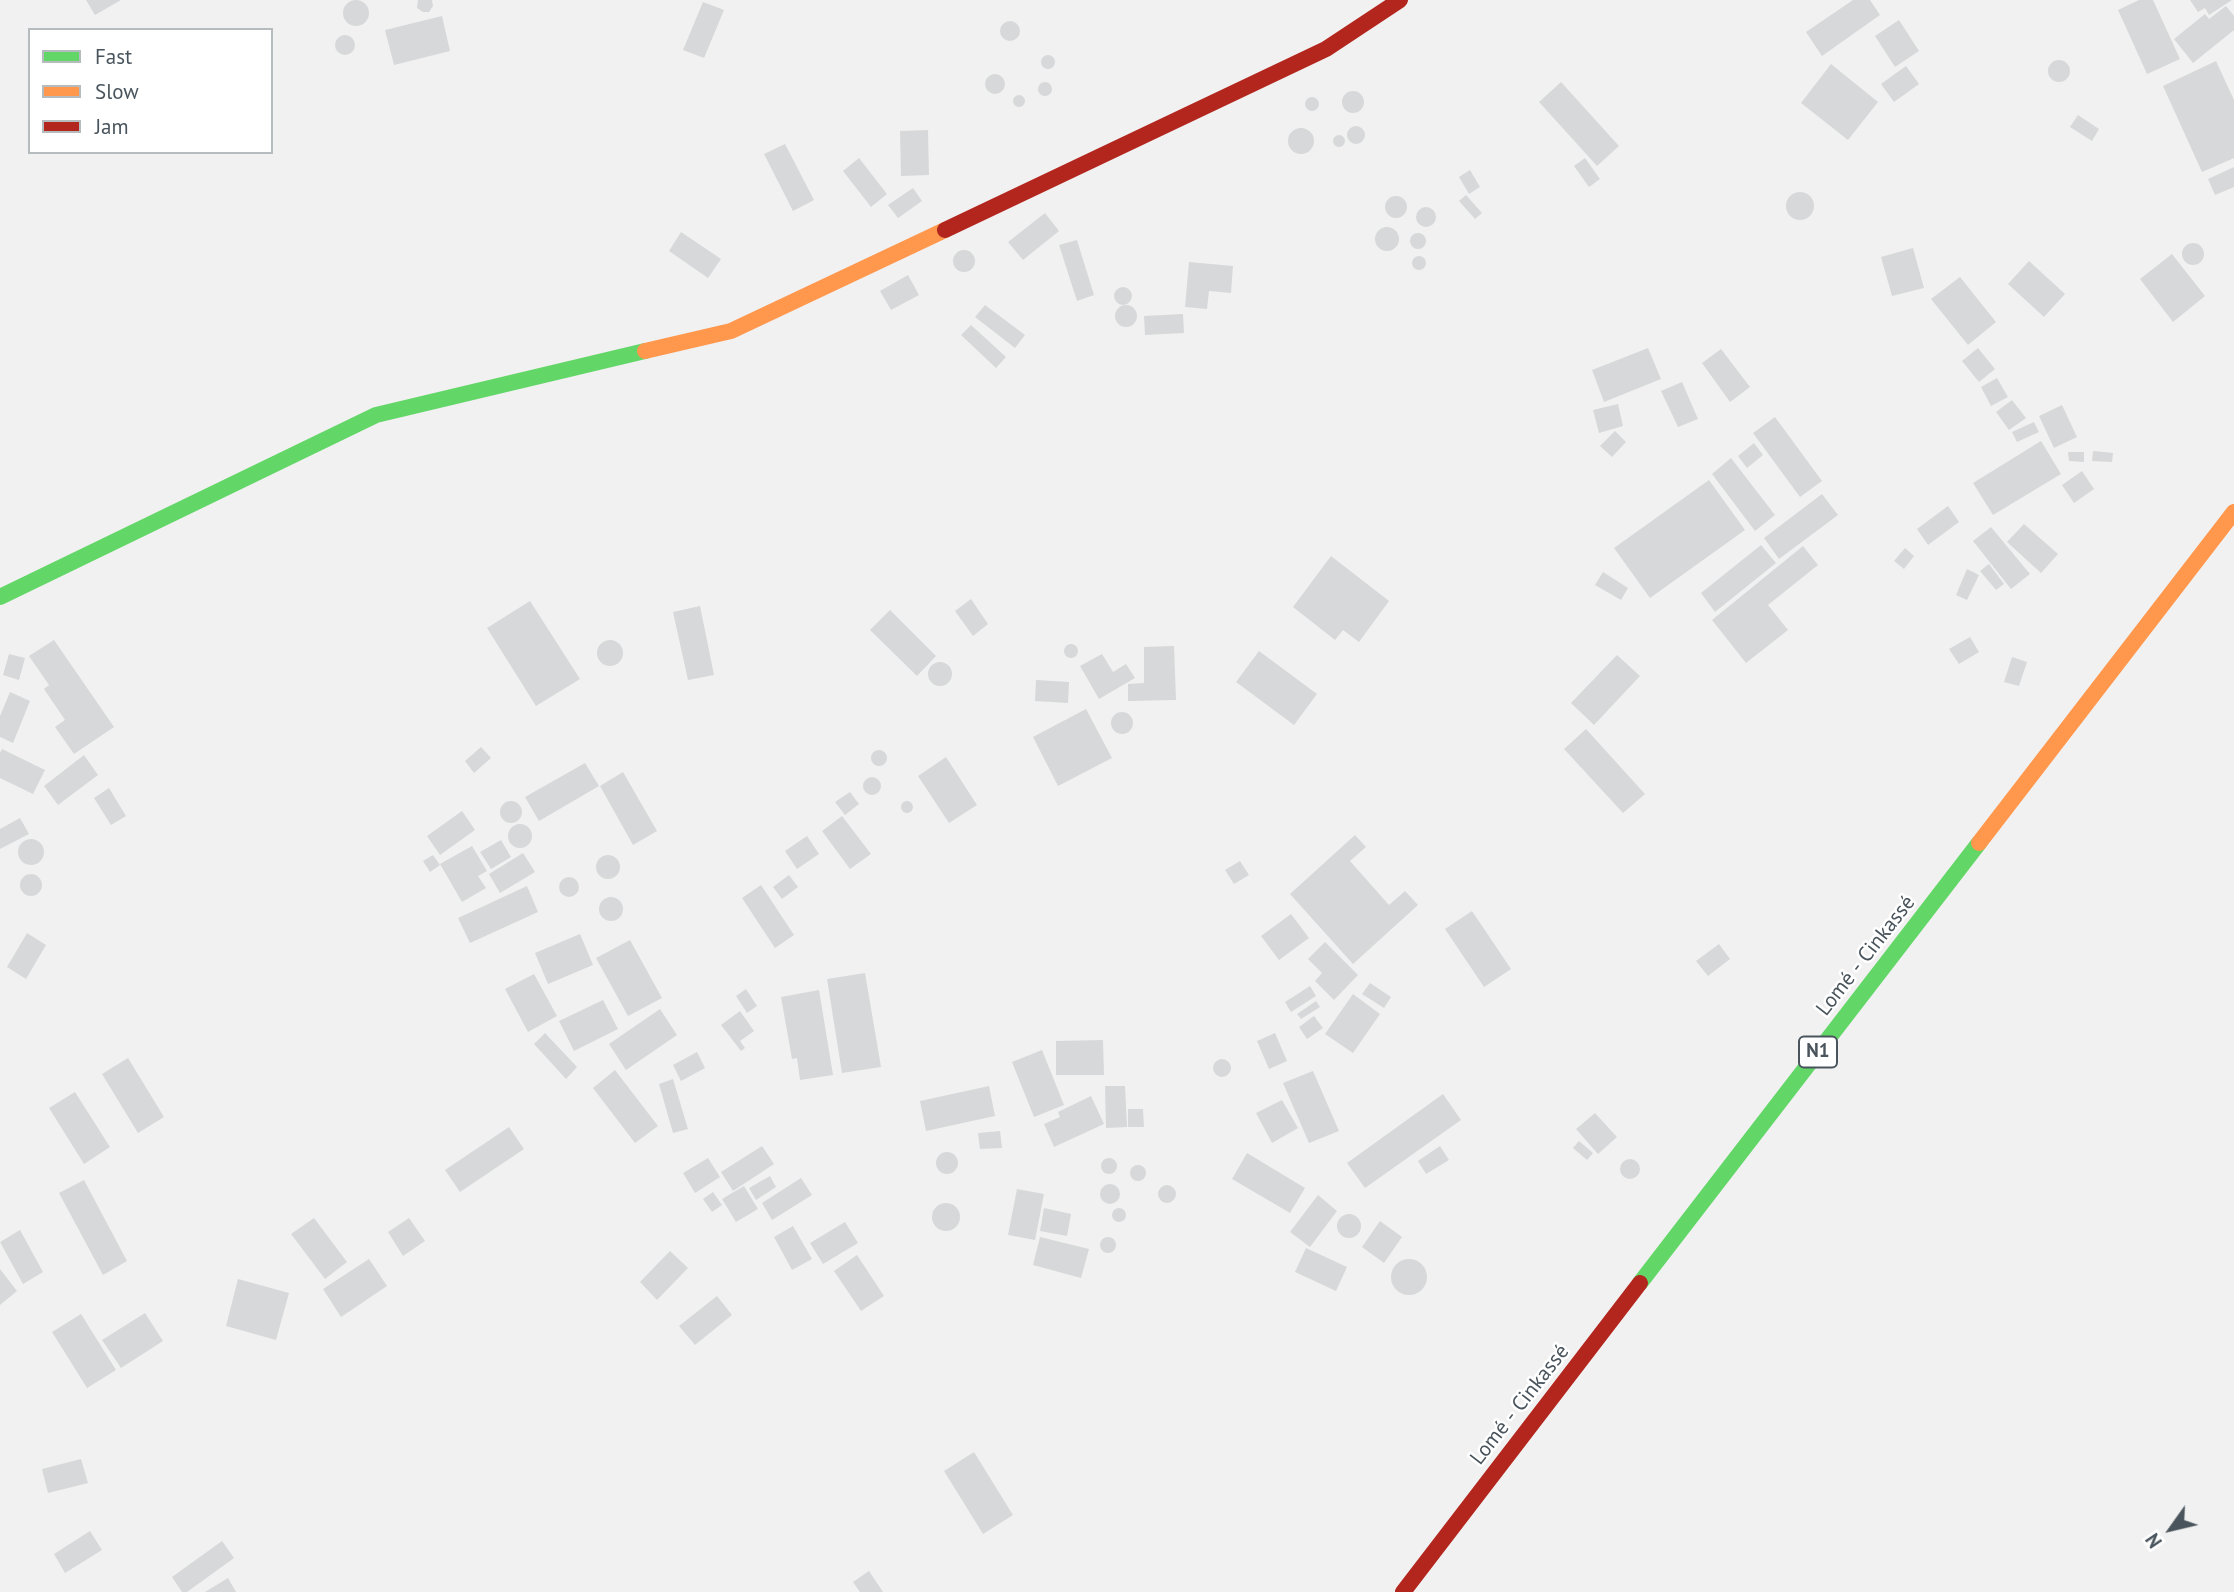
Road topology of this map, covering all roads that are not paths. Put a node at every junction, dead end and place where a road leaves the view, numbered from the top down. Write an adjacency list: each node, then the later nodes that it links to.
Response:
1 (1399, 0): 3 (main road)
2 (2234, 512): 4 (main road, Lomé - Cinkassé / N1)
3 (0, 597)
4 (1403, 1592)

